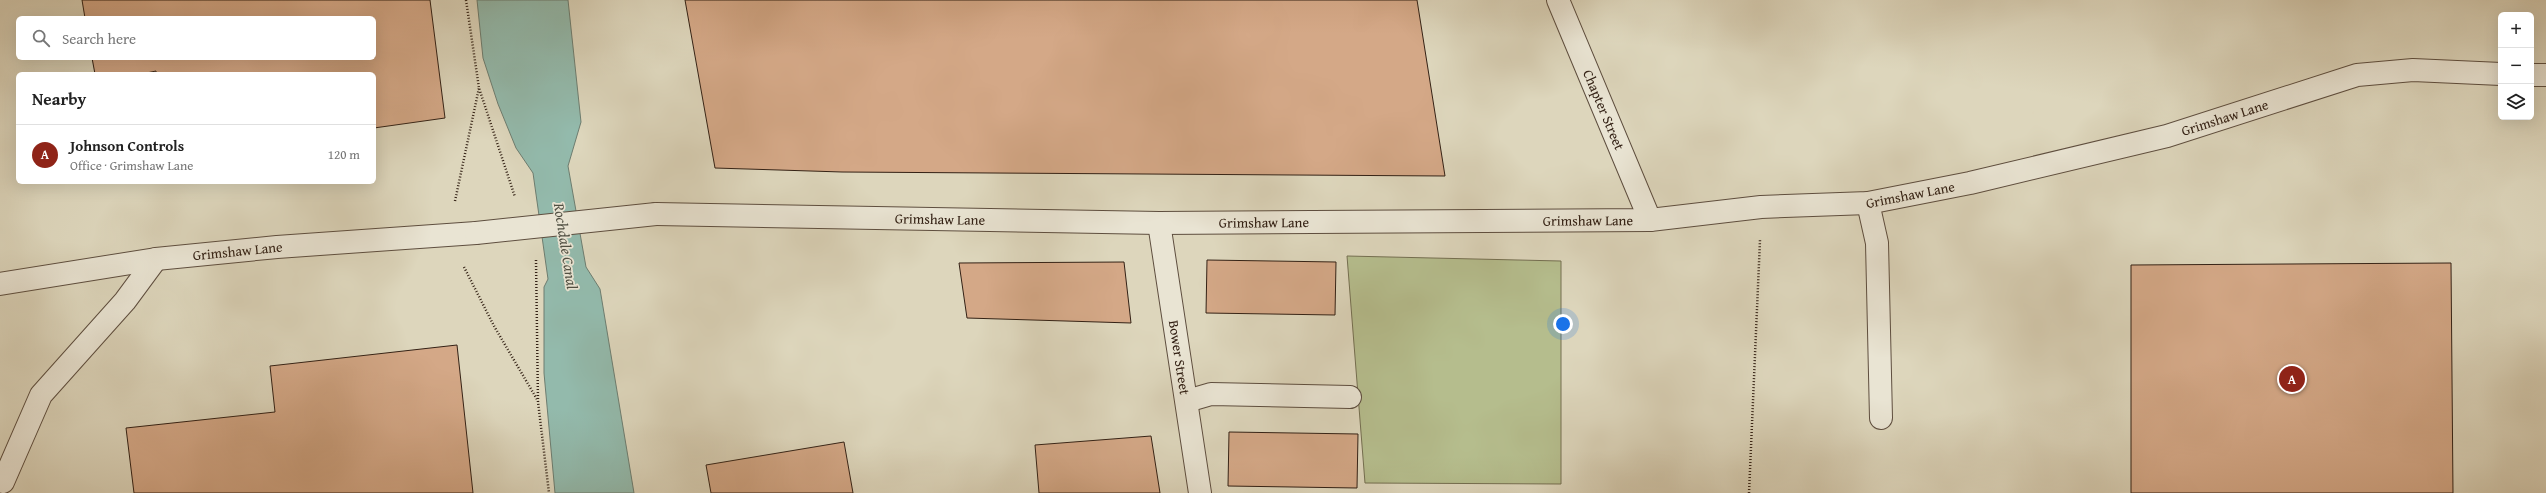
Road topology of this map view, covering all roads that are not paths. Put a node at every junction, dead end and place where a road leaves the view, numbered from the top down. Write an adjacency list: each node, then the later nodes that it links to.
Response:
1 (1558, 0): 6 (street, Chapter Street)
2 (2498, 74): 5 (street, Grimshaw Lane)
3 (2534, 75): 4 (street)
4 (2546, 76)
5 (1868, 203): 6 (street, Grimshaw Lane); 12 (street)
6 (1650, 220): 7 (street, Grimshaw Lane)
7 (1159, 223): 8 (street, Grimshaw Lane, bridge); 11 (street, Bower Street)
8 (156, 259): 9 (street, Grimshaw Lane); 14 (street)
9 (0, 284)
10 (1350, 397): 11 (street)
11 (1187, 401): 15 (street, Bower Street)
12 (1881, 418)
13 (0, 449): 14 (street)
14 (3, 485)
15 (1200, 493)

